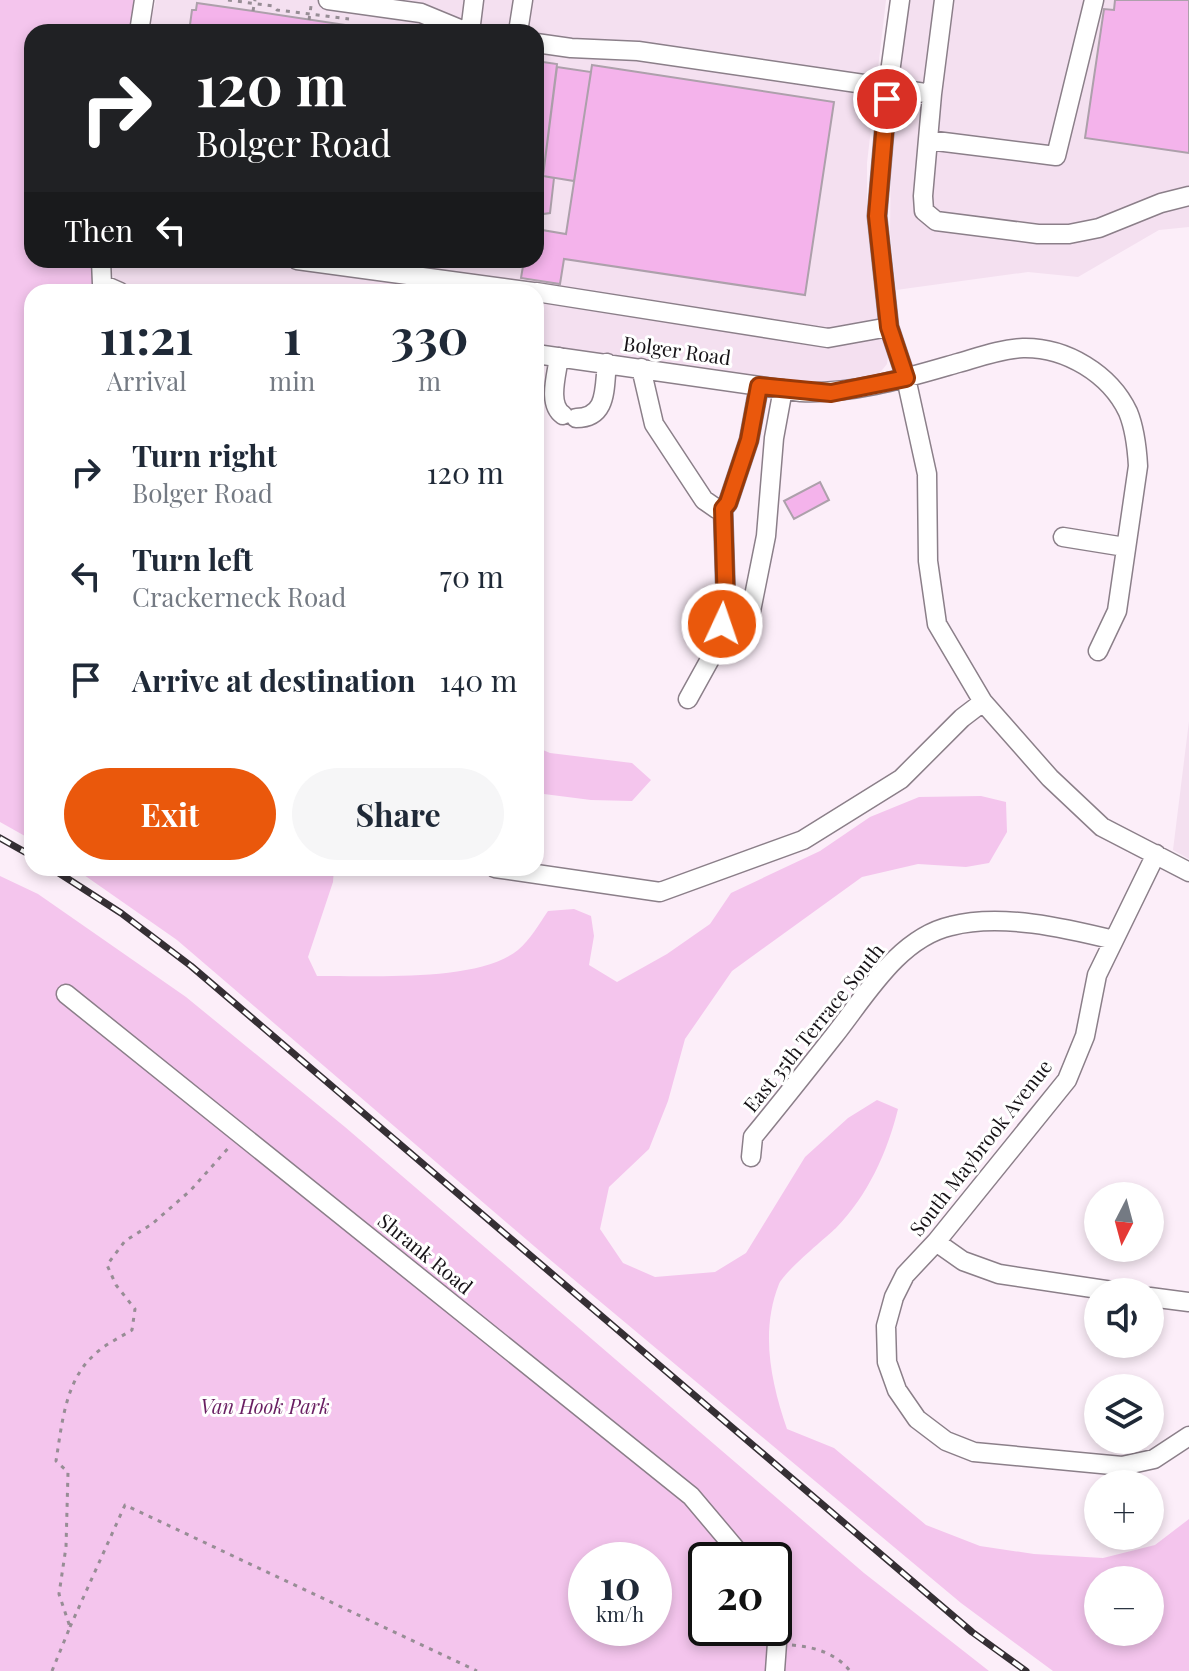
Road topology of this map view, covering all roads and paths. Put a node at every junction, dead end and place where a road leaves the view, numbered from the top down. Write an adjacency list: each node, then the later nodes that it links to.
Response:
1 (144, 0): 11 (street)
2 (255, 0): 9 (path)
3 (474, 0): 13 (street)
4 (523, 0): 14 (street)
5 (900, 0): 16 (street)
6 (944, 0): 17 (street)
7 (1094, 0): 18 (street)
8 (320, 3): 10 (path); 12 (street)
9 (253, 11)
10 (309, 20)
11 (140, 24)
12 (448, 24)
13 (470, 24)
14 (519, 24)
15 (544, 44): 16 (street)
16 (888, 87): 17 (street); 23 (street)
17 (932, 94): 18 (street)
18 (928, 140): 19 (street)
19 (1189, 196)
20 (356, 268): 21 (street)
21 (475, 284)
22 (544, 294): 23 (street)
23 (889, 327): 28 (street)
24 (544, 355): 25 (street, Bolger Road)
25 (559, 357): 26 (street, Bolger Road); 26 (street)
26 (607, 363): 27 (street, Bolger Road)
27 (641, 368): 29 (street, Bolger Road); 31 (street)
28 (906, 378): 30 (street, Bolger Road); 33 (street, Bolger Road); 37 (street)
29 (759, 386): 30 (street, Bolger Road); 31 (street)
30 (783, 389): 34 (street)
31 (723, 509): 36 (street)
32 (1063, 537): 33 (street)
33 (1125, 547): 35 (street, Bolger Road)
34 (746, 636)
35 (1098, 651)
36 (688, 699)
37 (983, 702): 38 (street); 40 (street)
38 (1156, 854): 39 (street); 41 (street, South Maybrook Avenue)
39 (1189, 872)
40 (544, 875)
41 (1114, 940): 44 (street, East 35th Terrace South); 45 (street, South Maybrook Avenue)
42 (66, 994): 43 (street, Shrank Road)
43 (241, 1134): 50 (street, Shrank Road); 51 (path)
44 (751, 1157)
45 (936, 1242): 46 (street); 49 (street, South Maybrook Avenue)
46 (1084, 1287)
47 (1164, 1299): 48 (street)
48 (1189, 1302)
49 (1189, 1436)
50 (730, 1542)
51 (70, 1627): 54 (path); 55 (path)
52 (792, 1641): 57 (path)
53 (774, 1646): 56 (street)
54 (52, 1671)
55 (477, 1671)
56 (775, 1671)
57 (850, 1671)

